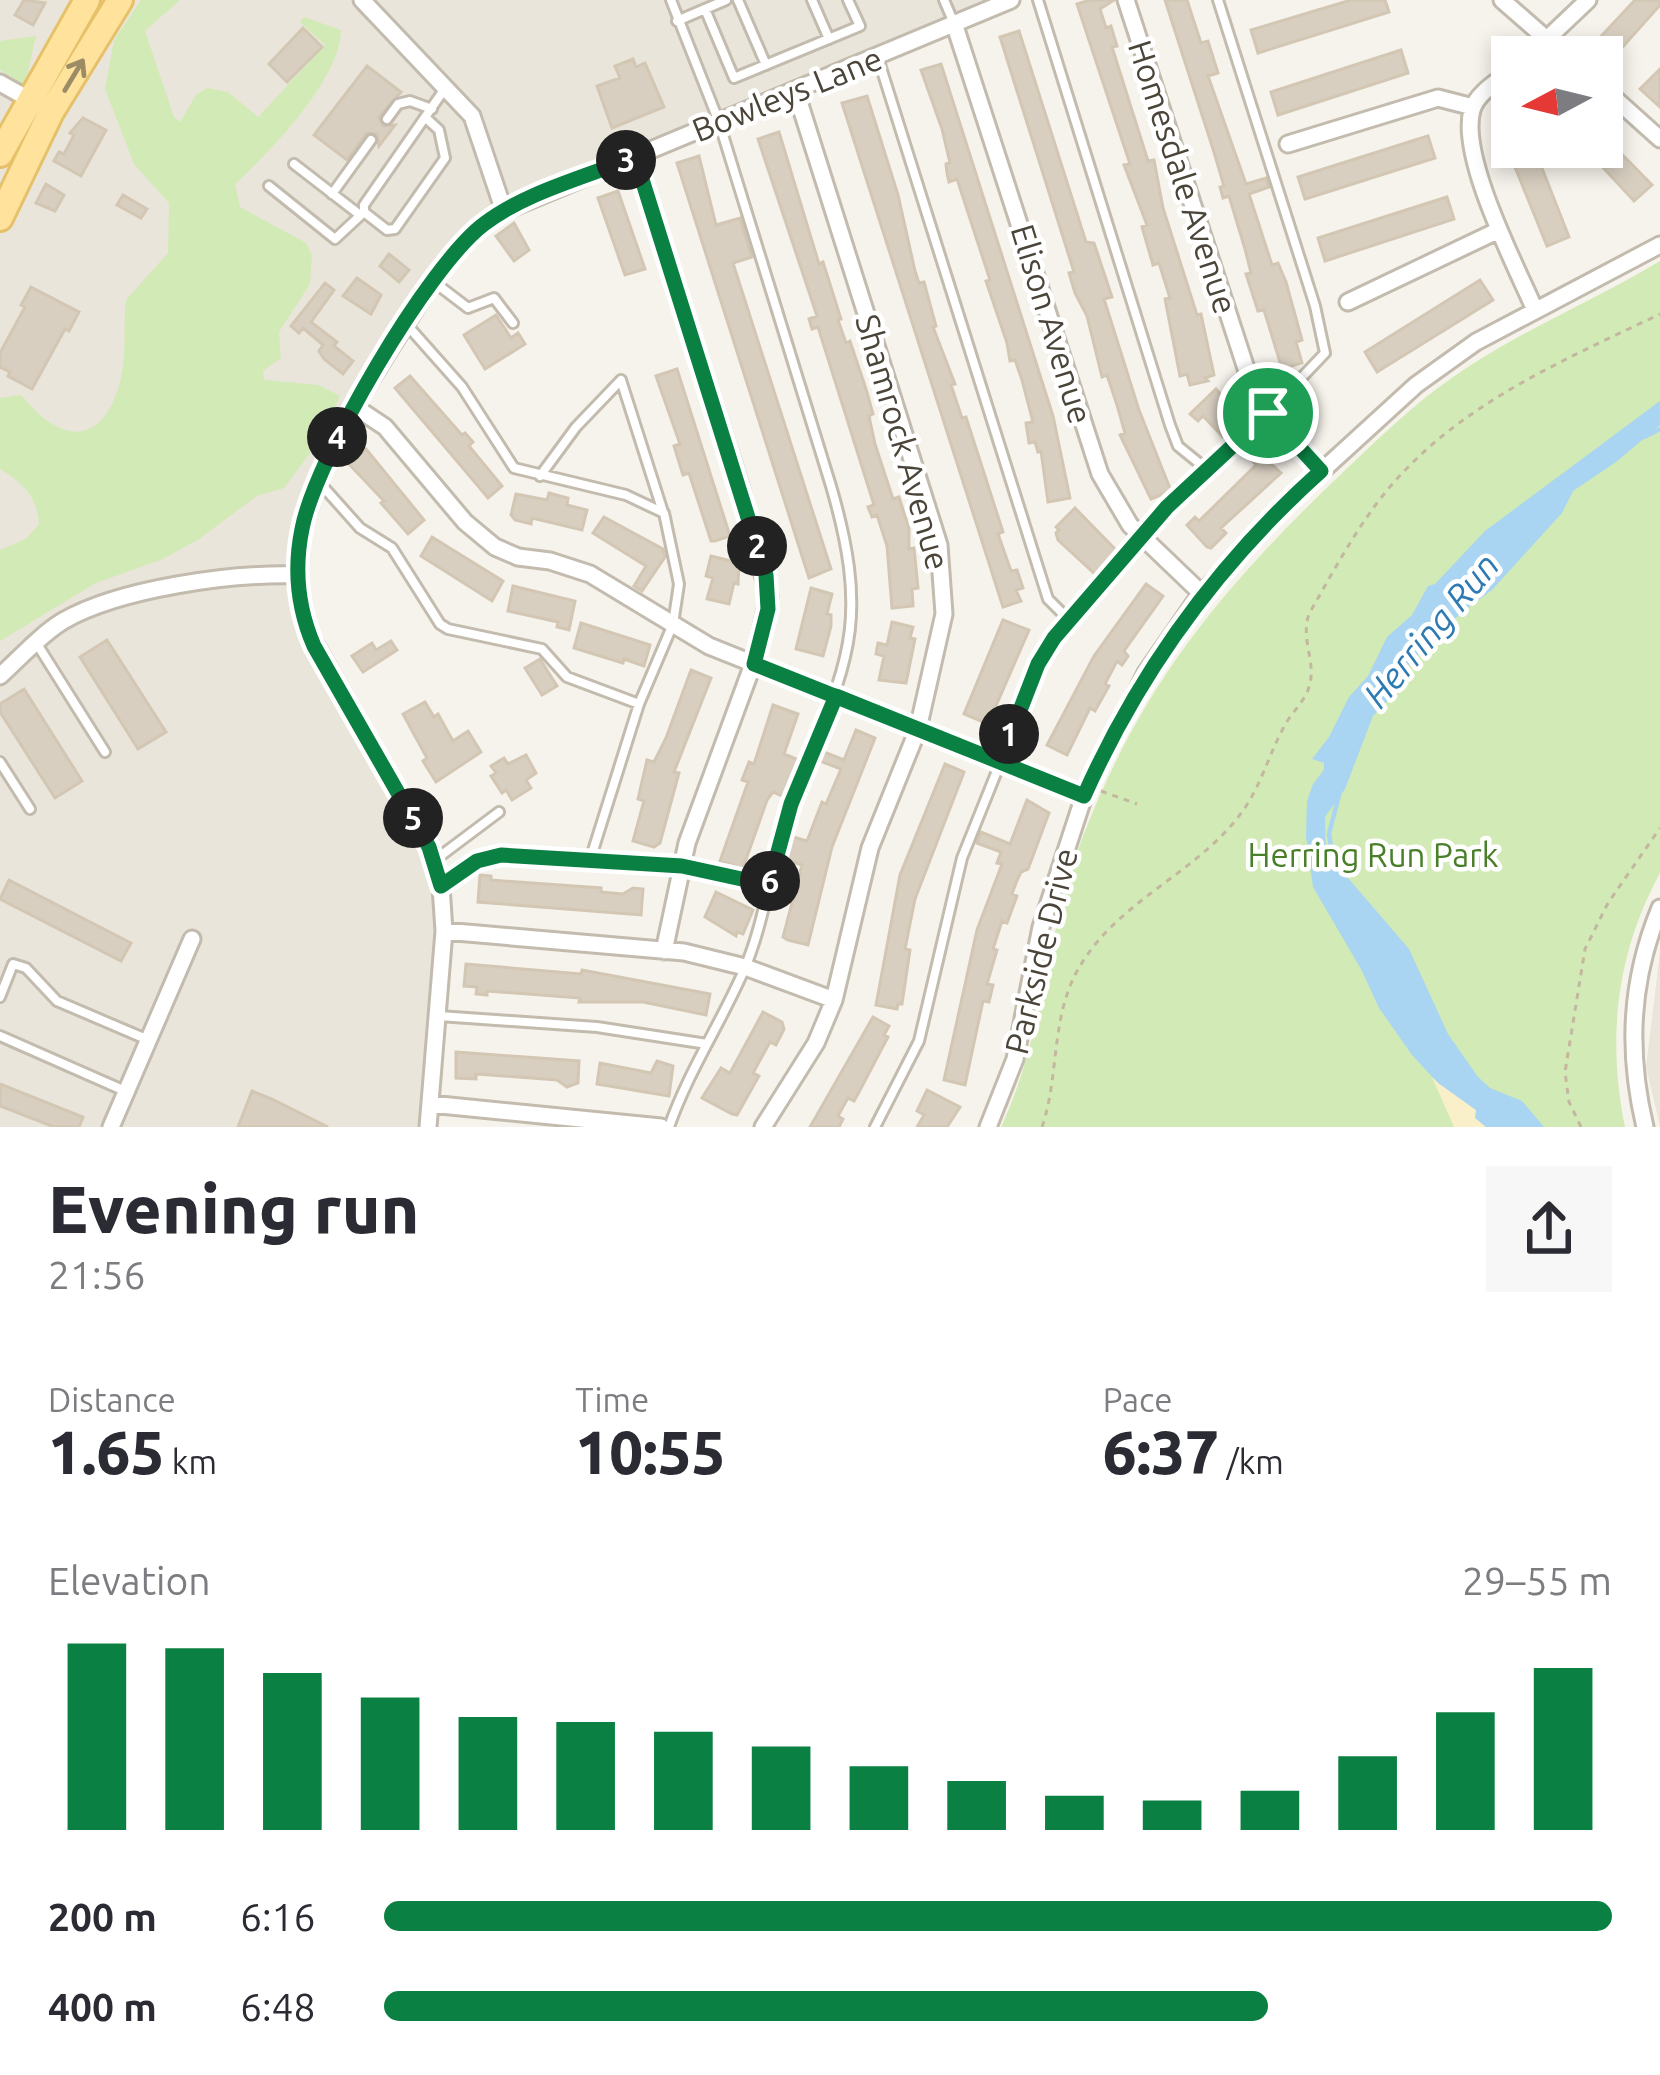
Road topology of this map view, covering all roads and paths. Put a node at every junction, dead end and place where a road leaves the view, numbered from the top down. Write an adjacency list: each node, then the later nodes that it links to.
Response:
1 (87, 0): 28 (main road)
2 (120, 0): 32 (main road, one-way to 2)
3 (362, 0): 25 (street)
4 (671, 0): 17 (lane)
5 (725, 0): 16 (lane)
6 (738, 0): 23 (lane)
7 (812, 0): 21 (lane)
8 (848, 0): 21 (lane)
9 (944, 0): 18 (lane)
10 (1010, 0): 18 (street, Bowleys Lane)
11 (1038, 0): 57 (lane)
12 (1126, 0): 56 (street, Homesdale Avenue)
13 (1218, 0): 56 (lane)
14 (1502, 0): 19 (street)
15 (1588, 0): 20 (street)
16 (704, 9): 17 (lane); 23 (lane)
17 (677, 21): 35 (lane)
18 (954, 23): 22 (street, Bowleys Lane); 62 (street, Elison Avenue)
19 (1543, 36)
20 (1554, 36)
21 (829, 39): 23 (lane)
22 (877, 56): 27 (street, Bowleys Lane); 65 (lane)
23 (766, 65)
24 (0, 82): 28 (street)
25 (447, 86): 31 (lane); 44 (street)
26 (1491, 86): 30 (street)
27 (796, 92): 35 (street, Bowleys Lane); 72 (street, Shamrock Avenue)
28 (28, 99): 32 (street); 39 (main road)
29 (1623, 106): 36 (street)
30 (1473, 107): 38 (street); 47 (street)
31 (432, 109): 33 (lane); 34 (lane)
32 (51, 112): 46 (main road)
33 (426, 118): 45 (lane); 45 (lane)
34 (387, 119)
35 (719, 122): 40 (street, Bowleys Lane); 70 (lane)
36 (1660, 139)
37 (371, 140): 43 (lane)
38 (1288, 144)
39 (0, 154)
40 (635, 157): 44 (street, Bowleys Lane); 68 (street)
41 (294, 164): 43 (lane)
42 (269, 186): 45 (lane)
43 (332, 194): 45 (lane)
44 (504, 211): 49 (street, Bowleys Lane)
45 (362, 214)
46 (0, 218)
47 (1499, 230): 50 (street); 51 (street)
48 (1660, 245): 51 (street, Parkside Drive)
49 (433, 281): 53 (lane); 54 (street, Bowleys Lane)
50 (1348, 302)
51 (1535, 310): 58 (street, Parkside Drive)
52 (1660, 314): 105 (path)
53 (513, 323)
54 (406, 324): 55 (street, Bowleys Lane); 59 (lane)
55 (355, 407): 60 (street, Bowleys Lane); 66 (street)
56 (1268, 413): 57 (lane); 58 (street, Homesdale Avenue)
57 (1205, 468): 62 (lane)
58 (1321, 471): 64 (street, Parkside Drive)
59 (540, 476): 61 (lane); 61 (lane)
60 (317, 481): 63 (street, Bowleys Lane); 71 (lane)
61 (664, 513): 66 (lane)
62 (1141, 537): 64 (street, Elison Avenue); 65 (lane)
63 (298, 574): 67 (street); 82 (street, Bowleys Lane)
64 (1202, 594): 76 (street, Parkside Drive)
65 (1069, 620): 75 (lane)
66 (673, 624): 68 (street); 71 (lane)
67 (37, 643): 69 (street); 73 (lane)
68 (754, 664): 70 (street); 83 (street)
69 (0, 676)
70 (836, 696): 72 (street); 84 (lane)
71 (639, 704): 81 (lane)
72 (918, 729): 75 (street); 92 (street, Shamrock Avenue)
73 (104, 752)
74 (0, 762): 78 (lane)
75 (1000, 762): 76 (street); 103 (lane)
76 (1092, 793): 77 (path); 104 (street, Parkside Drive)
77 (1138, 804)
78 (30, 809)
79 (499, 812): 82 (lane)
80 (1660, 828): 106 (path)
81 (591, 857): 83 (lane); 85 (lane)
82 (434, 861): 85 (street, Bowleys Lane)
83 (682, 866): 84 (lane); 89 (street)
84 (769, 885): 90 (lane)
85 (441, 886): 87 (street, Bowleys Lane)
86 (1660, 908): 107 (street)
87 (444, 931): 89 (street); 93 (street, Bowleys Lane)
88 (192, 939): 95 (street)
89 (664, 951): 90 (street)
90 (746, 967): 92 (street); 96 (lane)
91 (0, 997): 95 (lane)
92 (834, 1000): 102 (street, Shamrock Avenue)
93 (439, 1016): 96 (lane); 98 (street, Bowleys Lane)
94 (0, 1036): 97 (lane)
95 (148, 1040): 97 (street)
96 (707, 1044): 101 (lane)
97 (126, 1092): 99 (street)
98 (430, 1104): 100 (street, Bowleys Lane); 101 (street)
99 (111, 1127)
100 (428, 1127)
101 (665, 1127)
102 (763, 1127)
103 (874, 1127)
104 (988, 1127)
105 (1042, 1127)
106 (1581, 1127)
107 (1645, 1127)

